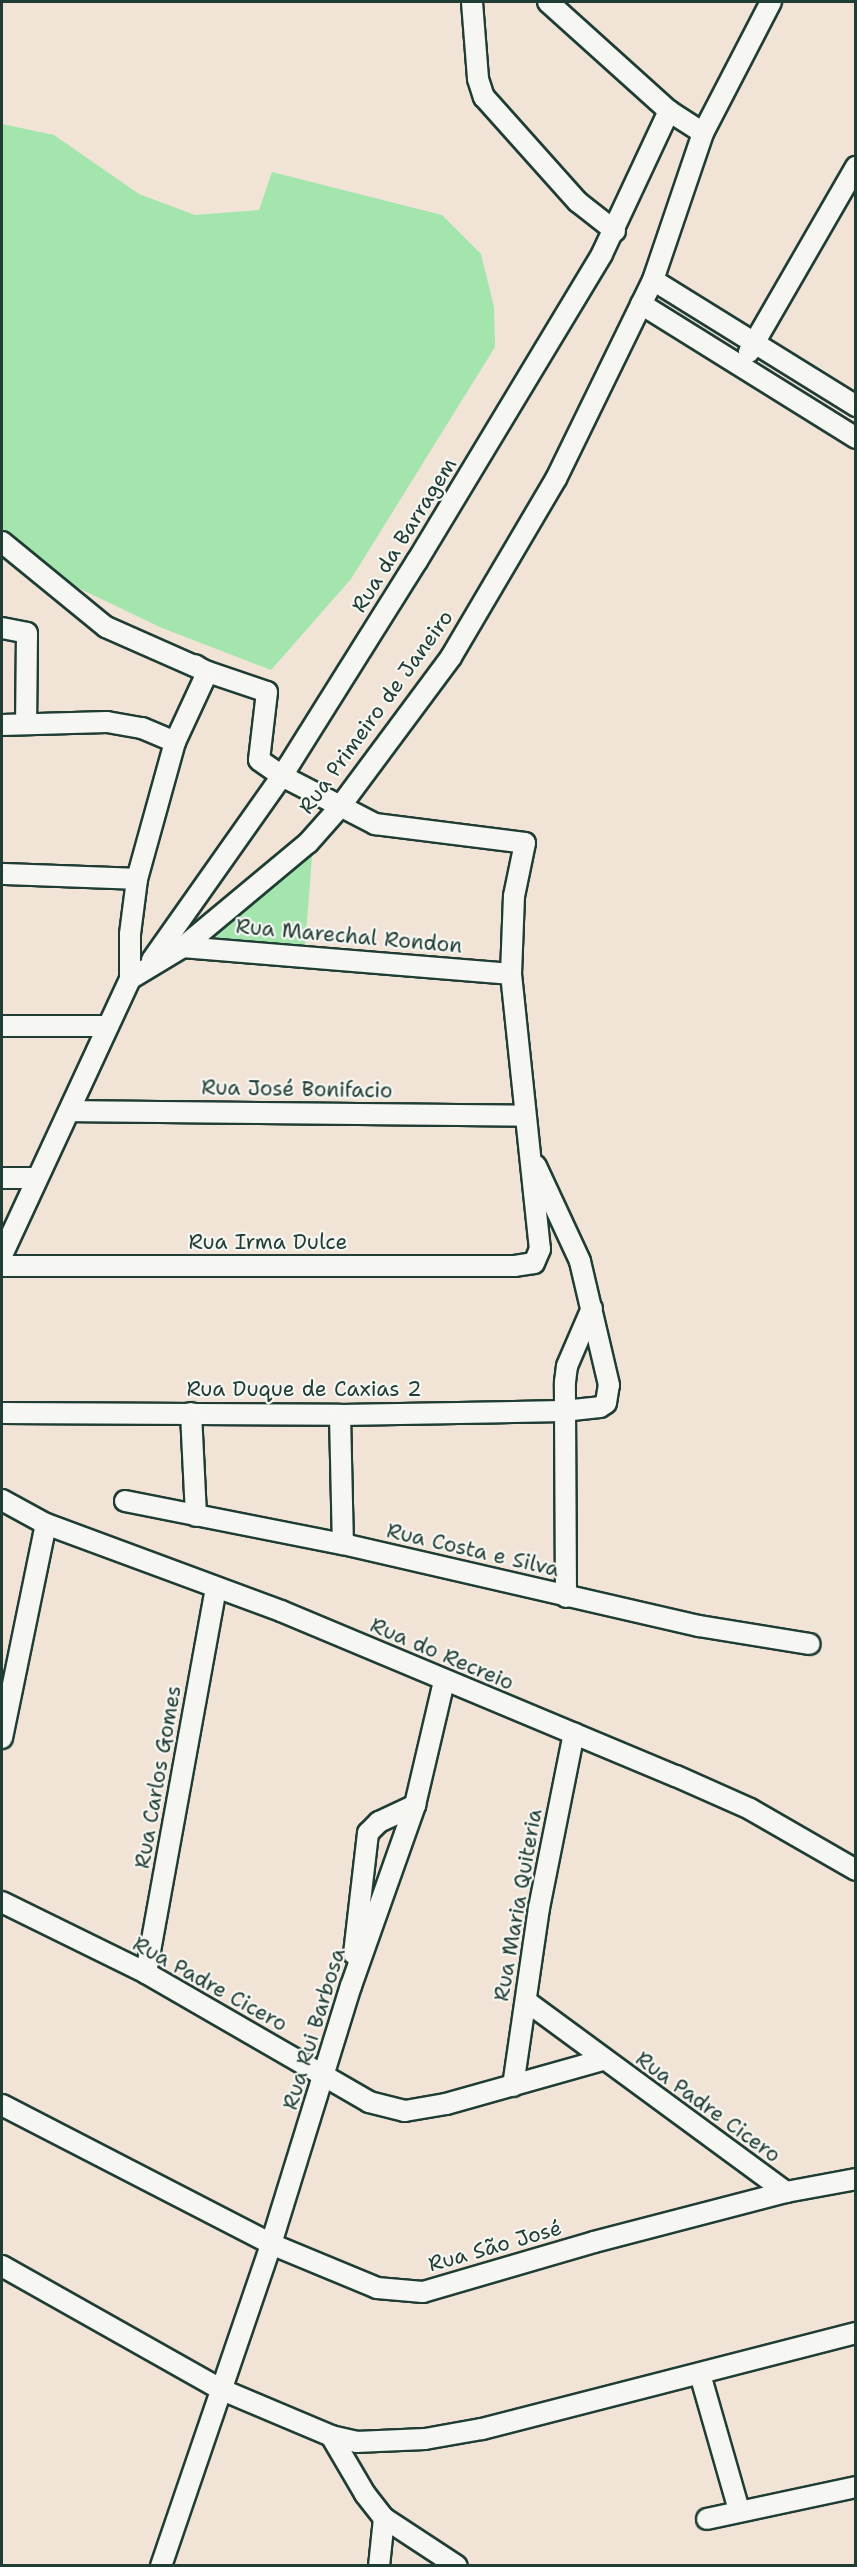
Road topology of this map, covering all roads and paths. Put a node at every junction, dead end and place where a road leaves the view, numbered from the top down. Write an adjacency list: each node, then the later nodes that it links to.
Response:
1 (472, 2): 7 (street)
2 (548, 2): 4 (street)
3 (771, 2): 5 (street, Rua Primeiro de Janeiro)
4 (669, 111): 5 (street); 7 (street, Rua da Barragem)
5 (703, 133): 8 (street, Rua Primeiro de Janeiro)
6 (855, 167): 10 (street)
7 (615, 231): 20 (street, Rua da Barragem)
8 (653, 280): 9 (street, Rua Primeiro de Janeiro); 10 (street)
9 (641, 304): 11 (street); 21 (street, Rua Primeiro de Janeiro)
10 (755, 341): 11 (street); 12 (street)
11 (742, 364): 13 (street)
12 (855, 406)
13 (855, 438)
14 (2, 542): 16 (street)
15 (2, 628): 17 (street)
16 (195, 665): 19 (street); 20 (street)
17 (26, 724): 18 (street); 19 (street)
18 (2, 725)
19 (175, 742): 23 (street)
20 (282, 776): 21 (street); 25 (street, Rua da Barragem)
21 (339, 808): 24 (street, Rua Primeiro de Janeiro); 26 (street)
22 (2, 874): 23 (street)
23 (137, 879): 27 (street)
24 (183, 947): 25 (street, Rua Primeiro de Janeiro); 26 (street, Rua Marechal Rondon)
25 (147, 966): 27 (street, Rua Primeiro de Janeiro)
26 (511, 974): 31 (street)
27 (130, 979): 29 (street, Rua Primeiro de Janeiro)
28 (2, 1026): 29 (street)
29 (108, 1026): 30 (street, Rua Primeiro de Janeiro)
30 (70, 1111): 31 (street, Rua José Bonifacio); 34 (street, Rua Primeiro de Janeiro)
31 (523, 1116): 32 (street)
32 (531, 1156): 36 (street, Rua Irma Dulce); 37 (street)
33 (2, 1178): 34 (street)
34 (37, 1178): 35 (street, Rua Primeiro de Janeiro)
35 (2, 1255)
36 (2, 1266)
37 (592, 1308): 38 (street); 38 (street, Rua Duque de Caxias 2)
38 (562, 1411): 41 (street, Rua Duque de Caxias 2); 48 (street)
39 (2, 1413): 40 (street, Rua Duque de Caxias 2)
40 (191, 1413): 41 (street, Rua Duque de Caxias 2); 44 (street)
41 (340, 1415): 46 (street)
42 (2, 1500): 45 (street, Rua do Recreio)
43 (125, 1501): 44 (street, Rua Costa e Silva)
44 (196, 1516): 46 (street, Rua Costa e Silva)
45 (46, 1524): 47 (street, Rua do Recreio); 52 (street)
46 (343, 1544): 48 (street, Rua Costa e Silva)
47 (216, 1588): 50 (street, Rua do Recreio); 56 (street, Rua Carlos Gomes)
48 (566, 1597): 49 (street, Rua Costa e Silva)
49 (810, 1644)
50 (444, 1682): 51 (street, Rua do Recreio); 53 (street, Rua Rui Barbosa)
51 (574, 1733): 54 (street, Rua do Recreio); 58 (street, Rua Maria Quiteria)
52 (2, 1738)
53 (415, 1805): 57 (street, Rua Rui Barbosa); 57 (street)
54 (855, 1870)
55 (2, 1902): 56 (street, Rua Padre Cicero)
56 (146, 1973): 60 (street, Rua Padre Cicero)
57 (351, 1986): 60 (street, Rua Rui Barbosa)
58 (526, 2001): 59 (street, Rua Padre Cicero); 61 (street, Rua Maria Quiteria)
59 (603, 2061): 61 (street, Rua Padre Cicero); 64 (street, Rua Padre Cicero)
60 (325, 2077): 61 (street, Rua Padre Cicero); 65 (street, Rua Rui Barbosa)
61 (513, 2086)
62 (2, 2105): 65 (street, Rua São José)
63 (855, 2180): 64 (street, Rua São José)
64 (786, 2192): 65 (street, Rua São José)
65 (271, 2244): 69 (street, Rua Rui Barbosa)
66 (2, 2266): 69 (street)
67 (855, 2333): 68 (street)
68 (700, 2374): 70 (street); 72 (street)
69 (220, 2389): 70 (street); 75 (street, Rua Rui Barbosa)
70 (331, 2436): 73 (street)
71 (855, 2487): 72 (street)
72 (739, 2510): 74 (street)
73 (384, 2518): 76 (street); 77 (street)
74 (707, 2519)
75 (161, 2565)
76 (379, 2565)
77 (457, 2565)

